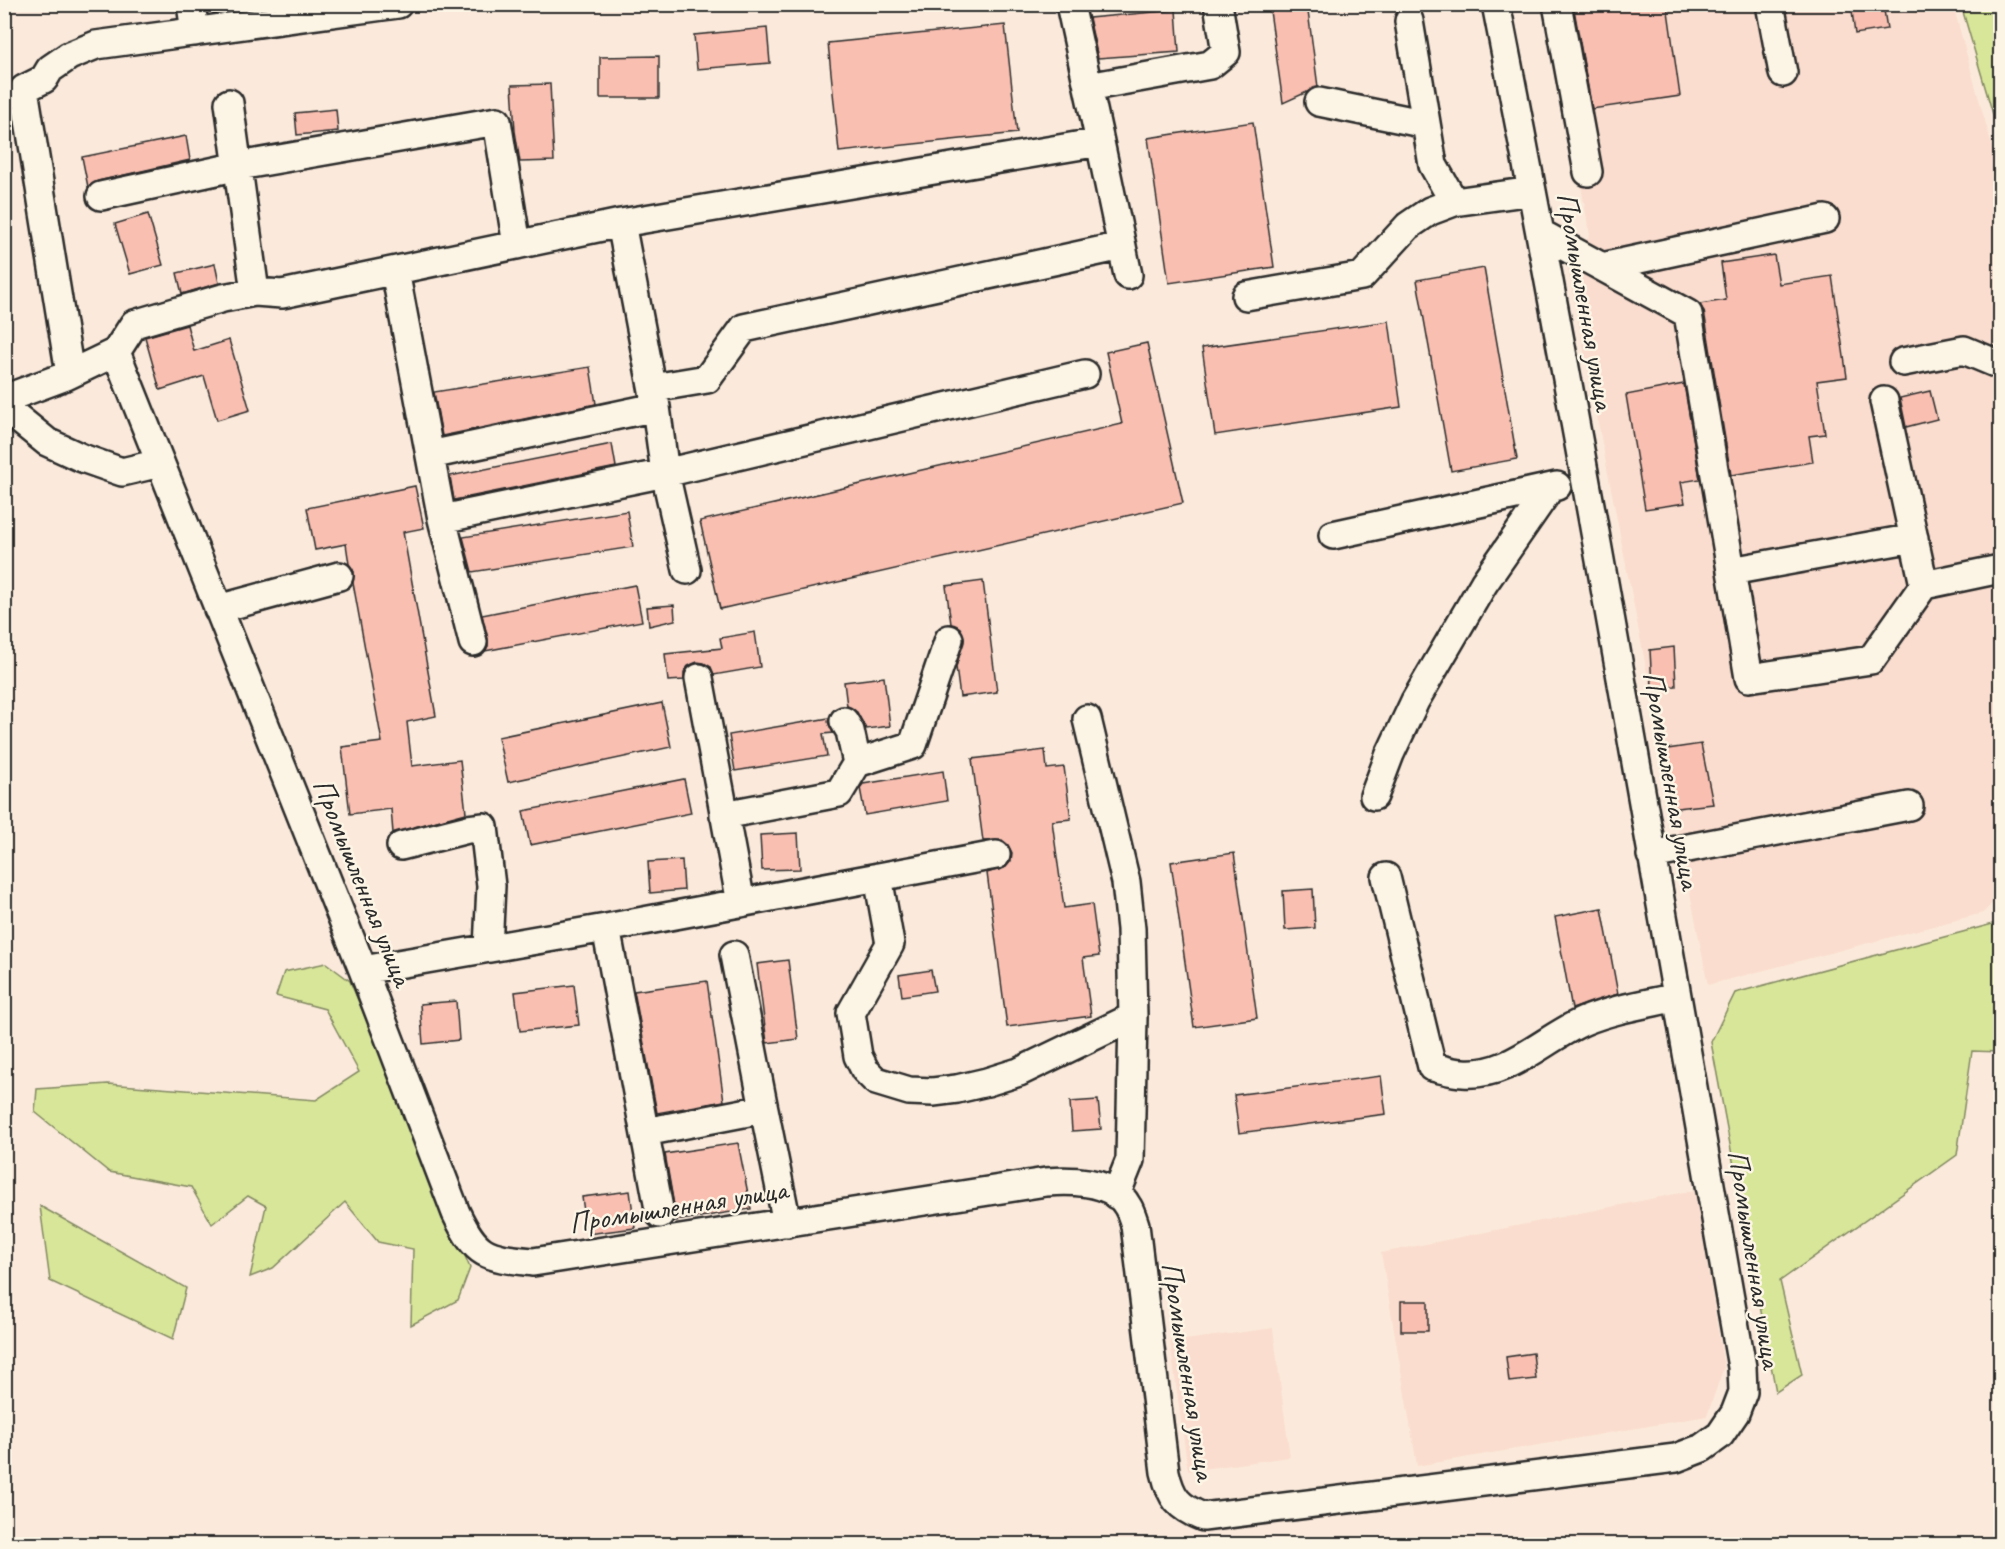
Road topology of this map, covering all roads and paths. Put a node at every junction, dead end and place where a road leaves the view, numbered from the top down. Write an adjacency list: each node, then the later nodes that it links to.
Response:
1 (191, 4): 9 (street)
2 (398, 4): 9 (street)
3 (1070, 4): 11 (street)
4 (1218, 4): 11 (street)
5 (1496, 4): 19 (street, Промышленная улица)
6 (1557, 4): 18 (street)
7 (1770, 4): 10 (street)
8 (1409, 21): 15 (street)
9 (195, 32): 12 (street)
10 (1783, 73)
11 (1088, 87): 16 (street)
12 (14, 89): 35 (street)
13 (1319, 102): 15 (street)
14 (229, 104): 17 (street)
15 (1426, 124): 21 (street)
16 (1100, 142): 23 (street); 26 (street)
17 (239, 166): 20 (street); 25 (street); 30 (street)
18 (1588, 172)
19 (1532, 190): 21 (street); 24 (street, Промышленная улица)
20 (101, 196)
21 (1454, 202): 31 (street)
22 (1825, 219): 27 (street)
23 (621, 223): 25 (street); 37 (street)
24 (1540, 233): 27 (street); 44 (street, Промышленная улица)
25 (517, 245): 28 (street)
26 (1122, 246): 29 (street); 37 (street)
27 (1602, 267): 51 (street)
28 (395, 271): 30 (street); 41 (street)
29 (1128, 275)
30 (255, 292): 32 (street)
31 (1246, 296)
32 (116, 352): 35 (street); 42 (street, Промышленная улица)
33 (1903, 362): 34 (street)
34 (2001, 365)
35 (70, 374): 38 (street)
36 (1085, 374): 43 (street)
37 (654, 397): 41 (street); 43 (street)
38 (4, 399)
39 (1884, 401): 48 (street)
40 (4, 407): 42 (street)
41 (430, 454): 46 (street)
42 (160, 463): 54 (street, Промышленная улица)
43 (665, 473): 46 (street); 50 (street)
44 (1585, 480): 45 (street); 66 (street, Промышленная улица)
45 (1550, 488): 47 (street); 61 (street)
46 (442, 519): 56 (street)
47 (1333, 535)
48 (1914, 538): 51 (street); 53 (street)
49 (2001, 569): 53 (street)
50 (687, 570)
51 (1731, 571): 53 (street)
52 (339, 576): 54 (street)
53 (1924, 585)
54 (218, 609): 73 (street, Промышленная улица)
55 (949, 639): 60 (street)
56 (473, 642)
57 (699, 678): 63 (street)
58 (1087, 719): 75 (street)
59 (844, 721): 60 (street)
60 (857, 763): 63 (street)
61 (1374, 796)
62 (1909, 806): 66 (street)
63 (724, 815): 69 (street)
64 (401, 846): 71 (street)
65 (996, 855): 67 (street)
66 (1651, 855): 74 (street, Промышленная улица)
67 (879, 877): 69 (street); 75 (street)
68 (1386, 877): 74 (street)
69 (741, 903): 70 (street)
70 (606, 928): 71 (street); 77 (street)
71 (488, 948): 73 (street)
72 (734, 955): 76 (street)
73 (363, 970): 80 (street, Промышленная улица)
74 (1677, 997): 78 (street, Промышленная улица)
75 (1133, 1017): 78 (street)
76 (764, 1109): 77 (street); 80 (street)
77 (645, 1131): 79 (street)
78 (1116, 1195): 80 (street, Промышленная улица)
79 (660, 1215)
80 (787, 1222)

